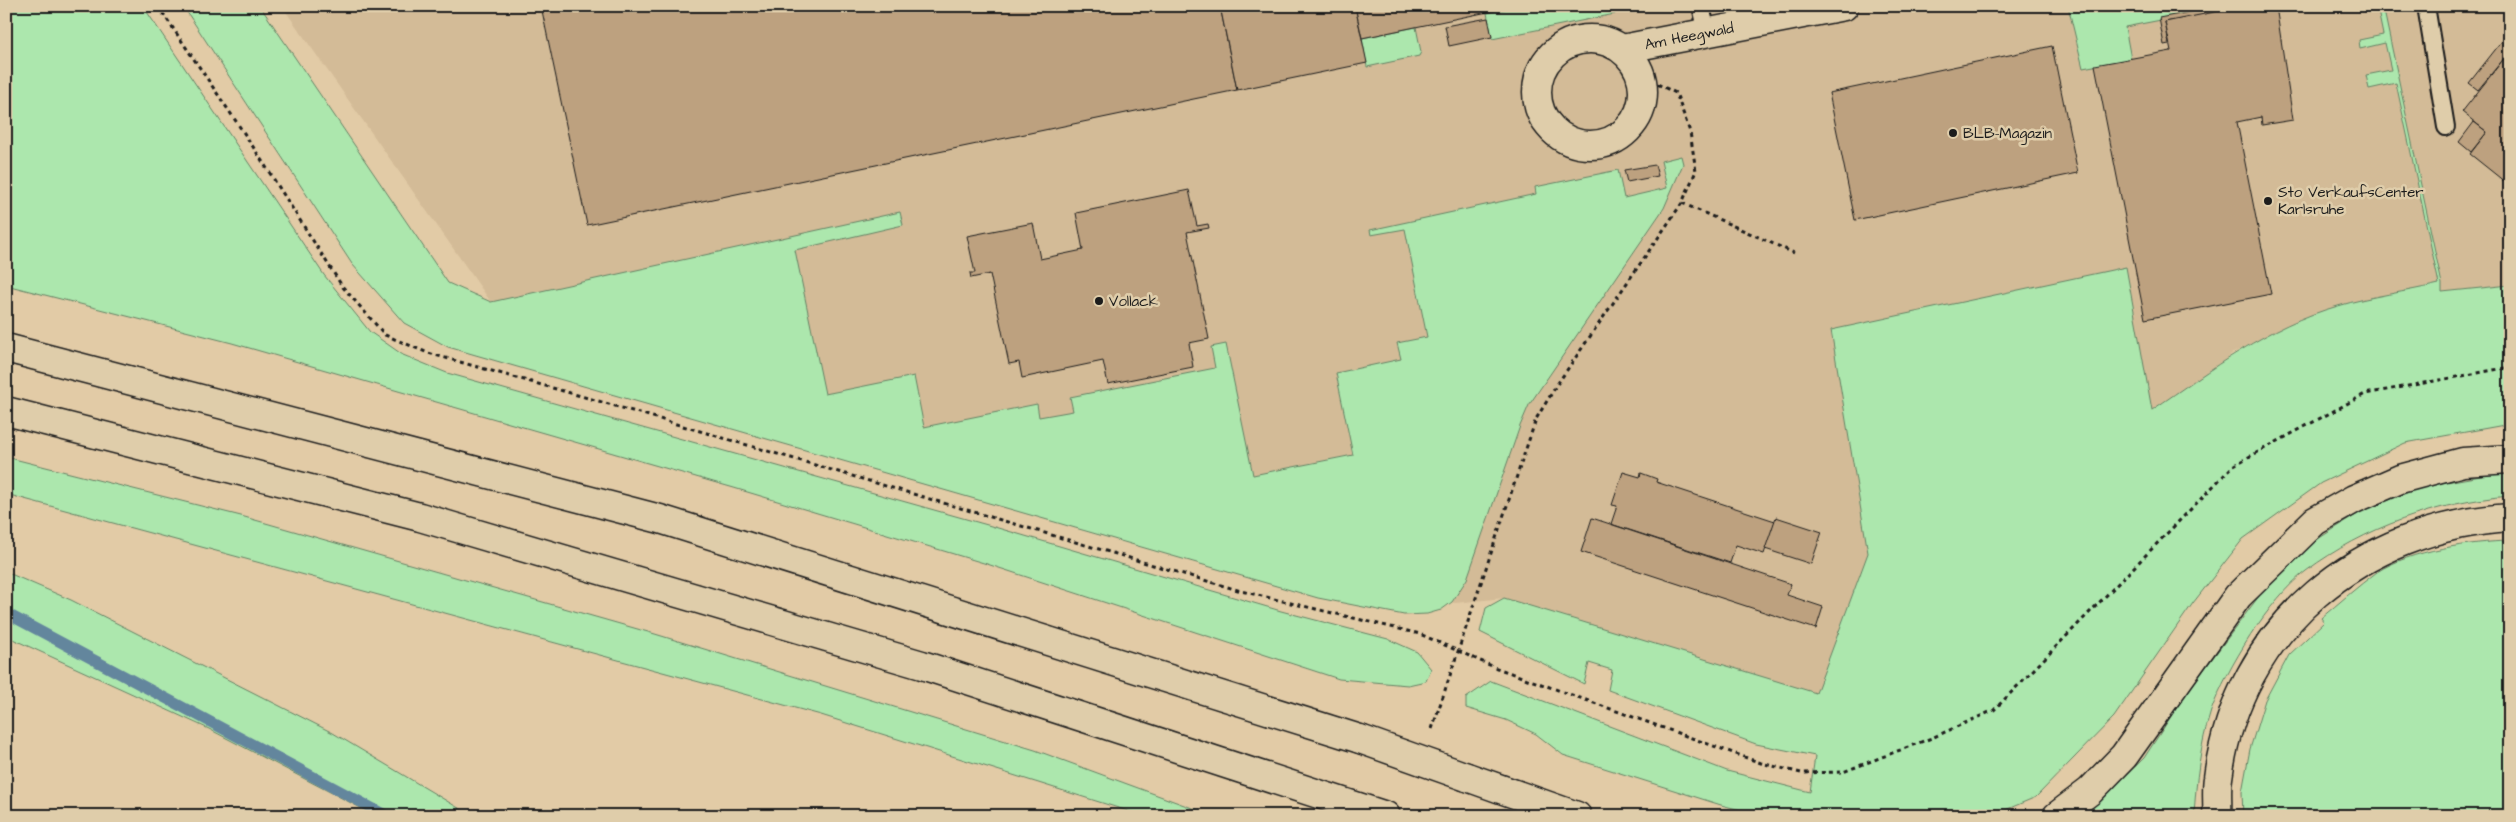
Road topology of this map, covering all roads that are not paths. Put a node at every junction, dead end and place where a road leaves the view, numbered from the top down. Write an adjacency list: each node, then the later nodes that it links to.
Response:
1 (1702, 6): 4 (lane)
2 (1844, 6): 4 (main road, Am Heegwald)
3 (2426, 6): 6 (lane)
4 (1707, 33): 5 (main road, Am Heegwald)
5 (1622, 49): 5 (main road, Am Heegwald)
6 (2446, 127)
7 (6, 348): 12 (main road, bridge)
8 (6, 411): 11 (main road)
9 (2510, 459): 13 (main road)
10 (2510, 518): 14 (main road)
11 (1386, 816)
12 (1577, 816)
13 (2057, 816)
14 (2217, 816)

